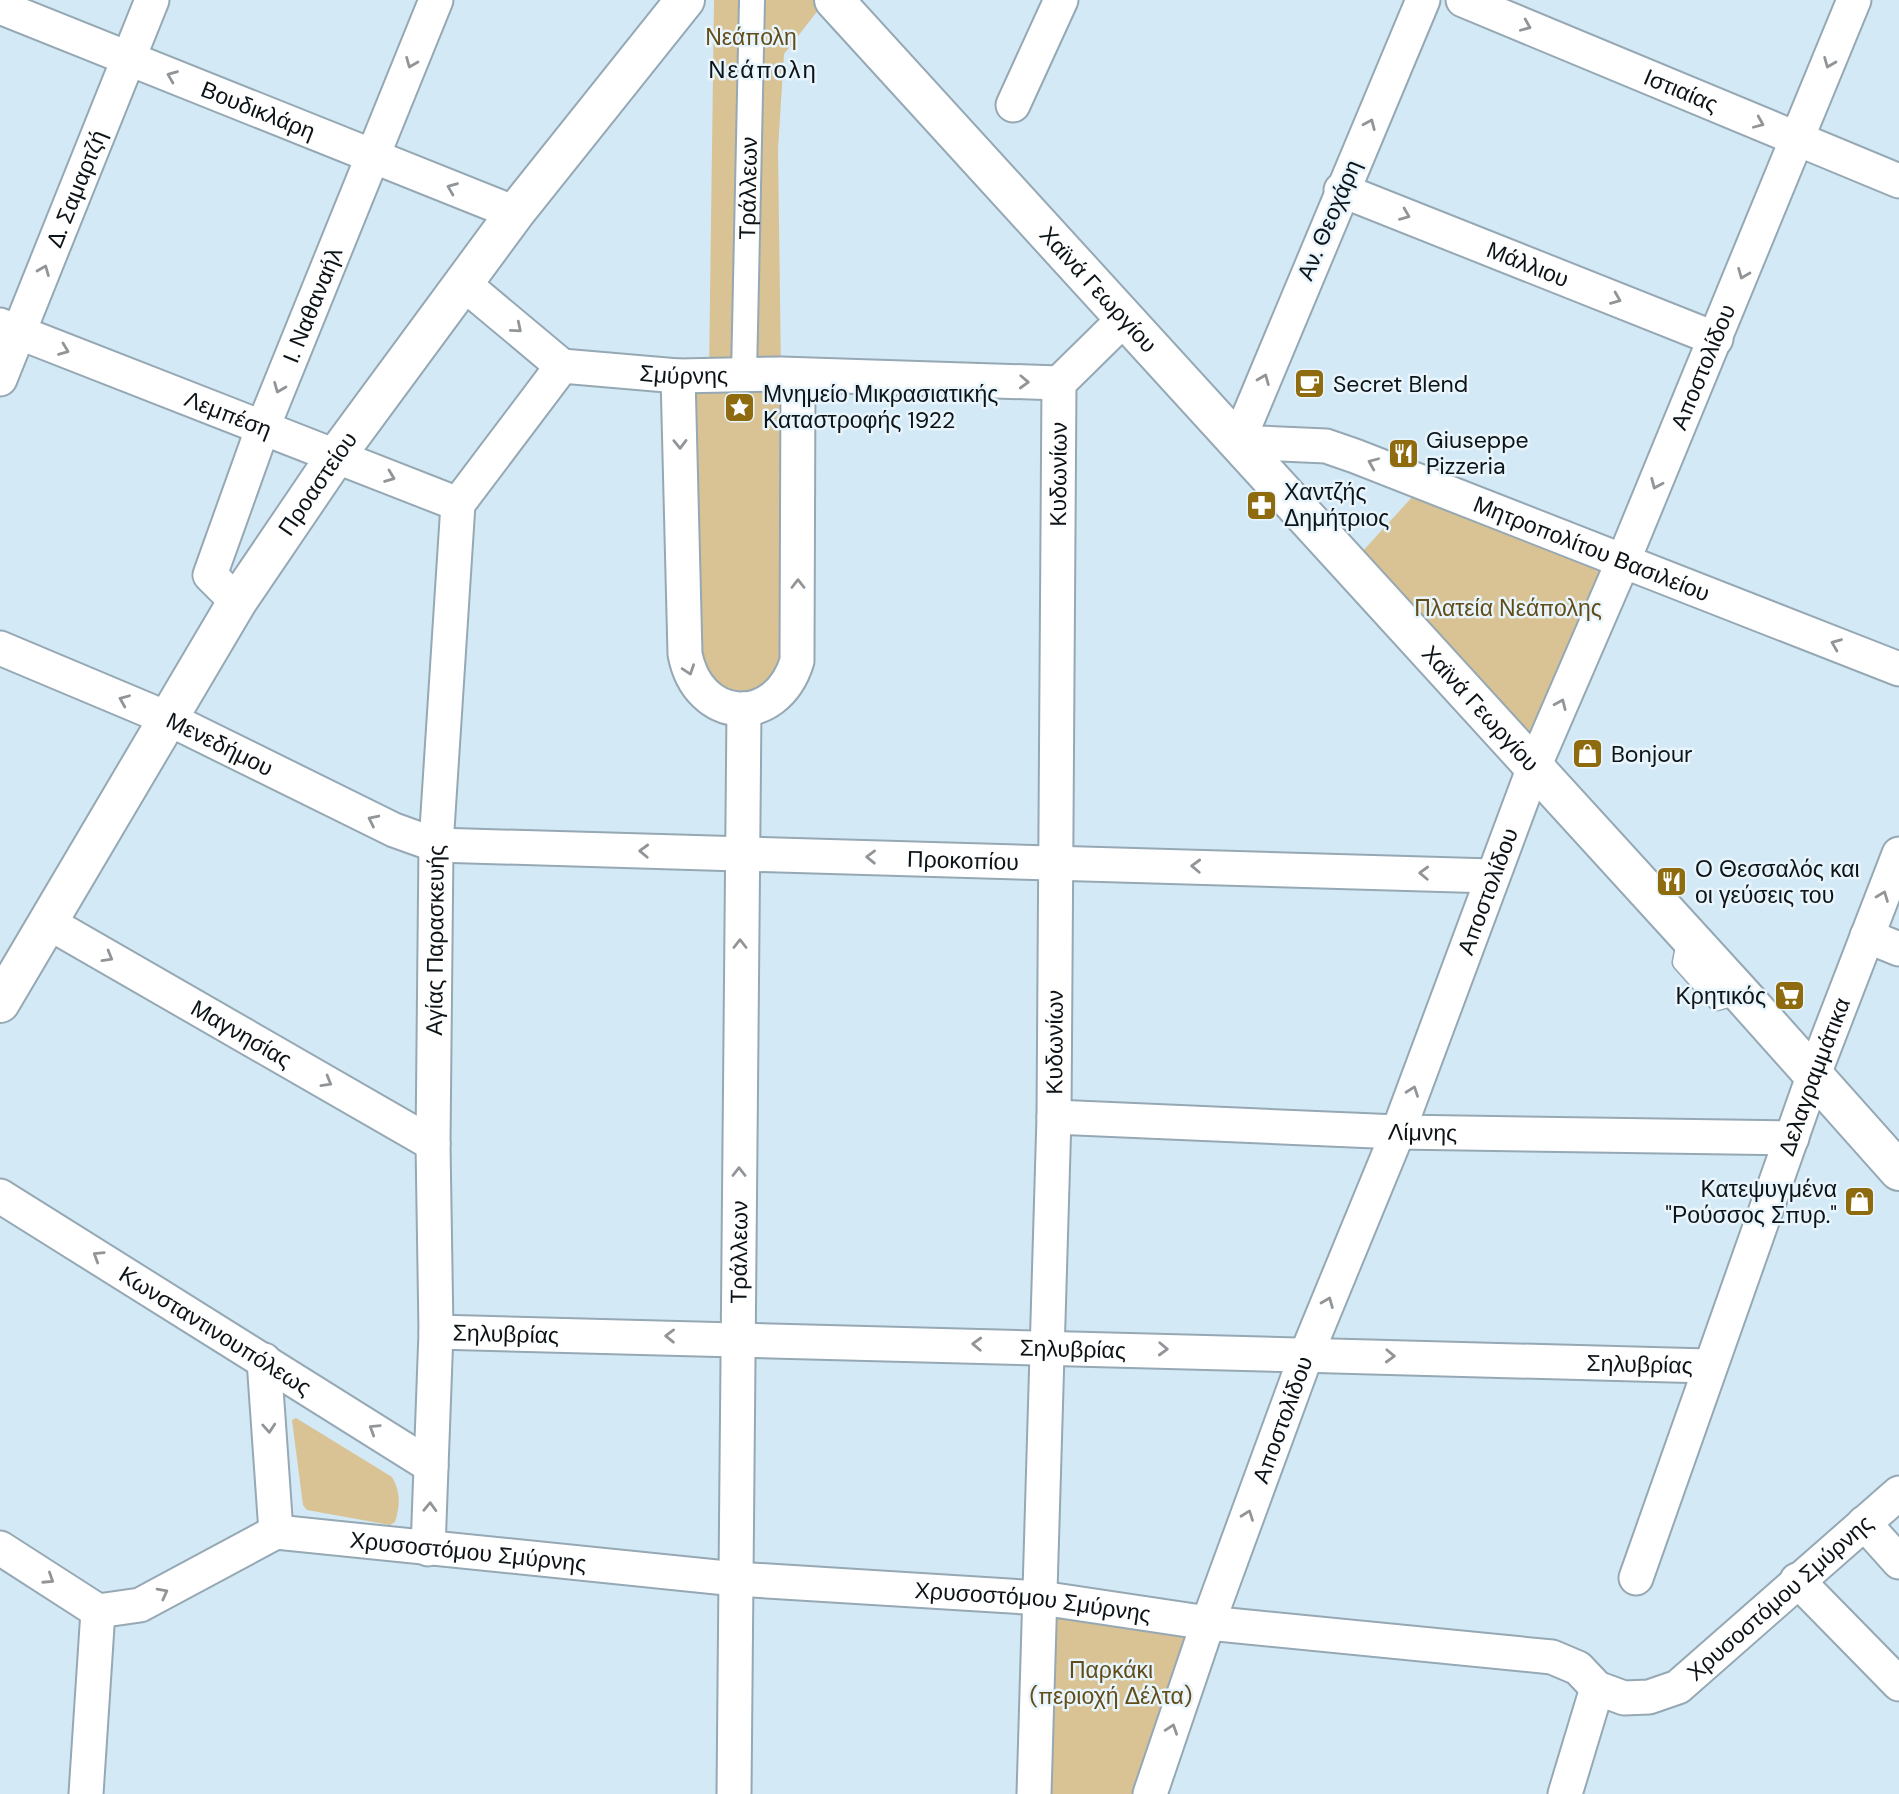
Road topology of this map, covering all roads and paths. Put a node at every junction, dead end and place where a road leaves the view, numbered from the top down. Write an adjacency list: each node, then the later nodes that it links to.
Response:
1 (152, 0): 11 (street, Δ. Σαμαρτζή)
2 (436, 0): 14 (street, Ι. Ναθαναήλ, one-way to 14)
3 (685, 0): 17 (main road, Προαστείου)
4 (752, 0): 23 (street, Τράλλεων)
5 (834, 0): 19 (main road, Χαϊνά Γεωργίου)
6 (1061, 0): 12 (street)
7 (1423, 0): 16 (street, Αν. Θεοχάρη, one-way to 7)
8 (1464, 0): 13 (street, Ιστιαίας, one-way to 13)
9 (1854, 0): 13 (street, Αποστολίδου, one-way to 13)
10 (0, 7): 11 (street, Βουδικλάρη)
11 (129, 58): 14 (street, Βουδικλάρη, one-way to 11); 20 (street, Δ. Σαμαρτζή, one-way to 11)
12 (1013, 105)
13 (1798, 139): 15 (street, Ιστιαίας); 21 (street, Αποστολίδου, one-way to 21)
14 (373, 157): 17 (street, Βουδικλάρη, one-way to 14); 28 (street, Ι. Ναθαναήλ, one-way to 28)
15 (1899, 181)
16 (1341, 190): 21 (street, Μάλλιου, one-way to 21); 29 (street, Αν. Θεοχάρη, one-way to 16)
17 (515, 213): 18 (main road, Προαστείου)
18 (464, 284): 22 (street, one-way to 22); 30 (main road, Προαστείου)
19 (1125, 318): 27 (street); 29 (main road, Χαϊνά Γεωργίου)
20 (9, 329): 26 (street, Δ. Σαμαρτζή); 28 (street, Λεμπέση, one-way to 28)
21 (1716, 339): 32 (street, Αποστολίδου, one-way to 32)
22 (562, 366): 25 (street, Σμύρνης); 31 (street)
23 (744, 375): 24 (street, Σμύρνης); 25 (street, Σμύρνης)
24 (798, 375): 27 (street, Σμύρνης, one-way to 27); 36 (street, one-way to 24)
25 (678, 376): 36 (street, one-way to 36)
26 (0, 379)
27 (1059, 383): 42 (street, Κυδωνίων)
28 (262, 428): 30 (street, Λεμπέση); 33 (street, Ι. Ναθαναήλ)
29 (1238, 442): 32 (street, Μητροπολίτου Βασιλείου, one-way to 29); 38 (main road, Χαϊνά Γεωργίου)
30 (336, 456): 31 (street, Λεμπέση, one-way to 31); 33 (main road, Προαστείου)
31 (458, 504): 39 (street, Αγίας Παρασκευής)
32 (1624, 559): 35 (street, Μητροπολίτου Βασιλείου, one-way to 32); 38 (street, Αποστολίδου, one-way to 32)
33 (237, 602): 37 (main road, Προαστείου)
34 (0, 648): 37 (street, Μενεδήμου, one-way to 34)
35 (1899, 669)
36 (744, 709): 40 (street, Τράλλεων)
37 (169, 719): 39 (street, Μενεδήμου, one-way to 37); 44 (main road, Προαστείου)
38 (1534, 767): 43 (street, Αποστολίδου); 50 (main road, Χαϊνά Γεωργίου)
39 (436, 845): 40 (street, Προκοπίου, one-way to 39); 54 (street, Αγίας Παρασκευής)
40 (740, 853): 42 (street, Προκοπίου, one-way to 40); 58 (street, Τράλλεων, one-way to 40)
41 (1899, 854): 45 (street, Δελαγραμμάτικα, one-way to 41)
42 (1056, 861): 43 (street, Προκοπίου, one-way to 42); 51 (street, Κυδωνίων)
43 (1492, 876): 52 (street, Αποστολίδου, one-way to 43)
44 (49, 923): 49 (main road, Προαστείου); 54 (street, Μαγνησίας, one-way to 54)
45 (1867, 936): 47 (street); 50 (street, Δελαγραμμάτικα)
46 (1686, 942): 48 (lane)
47 (1899, 948)
48 (1731, 997)
49 (0, 1003)
50 (1814, 1074): 53 (street, Δελαγραμμάτικα); 55 (main road, Χαϊνά Γεωργίου)
51 (1054, 1117): 52 (street, Λίμνης); 59 (street, Κυδωνίων)
52 (1398, 1132): 53 (street, Λίμνης); 60 (street, Αποστολίδου, one-way to 52)
53 (1792, 1138): 62 (street, Δελαγραμμάτικα)
54 (433, 1144): 57 (street, Αγίας Παρασκευής)
55 (1899, 1171)
56 (0, 1196): 61 (street, Κωνσταντινουπόλεως, one-way to 56)
57 (436, 1332): 58 (street, Σηλυβρίας, one-way to 57); 63 (street, Αγίας Παρασκευής)
58 (738, 1338): 59 (street, Σηλυβρίας, one-way to 58); 71 (street, Τράλλεων)
59 (1046, 1346): 60 (street, Σηλυβρίας, one-way to 60); 73 (street, Κυδωνίων)
60 (1307, 1353): 62 (street, Σηλυβρίας, one-way to 62); 75 (street, Αποστολίδου, one-way to 60)
61 (264, 1360): 63 (street, Κωνσταντινουπόλεως, one-way to 61); 66 (street, one-way to 66)
62 (1708, 1366): 70 (street, Δελαγραμμάτικα)
63 (431, 1466): 68 (street, Αγίας Παρασκευής, one-way to 63)
64 (1899, 1493): 65 (street, Χρυσοστόμου Σμύρνης)
65 (1864, 1523): 69 (street); 72 (street, Χρυσοστόμου Σμύρνης)
66 (276, 1532): 68 (street, Χρυσοστόμου Σμύρνης); 74 (street, one-way to 66)
67 (0, 1548): 74 (street, one-way to 74)
68 (428, 1549): 71 (street, Χρυσοστόμου Σμύρνης)
69 (1899, 1562)
70 (1636, 1578)
71 (736, 1579): 73 (street, Χρυσοστόμου Σμύρνης); 79 (street, Τράλλεων)
72 (1797, 1580): 76 (street); 77 (street, Χρυσοστόμου Σμύρνης)
73 (1041, 1598): 75 (street, Χρυσοστόμου Σμύρνης); 80 (street, Κυδωνίων)
74 (98, 1611): 78 (street)
75 (1208, 1623): 77 (street, Χρυσοστόμου Σμύρνης); 81 (street, Αποστολίδου, one-way to 75)
76 (1899, 1684)
77 (1597, 1688): 82 (street)
78 (86, 1794)
79 (734, 1794)
80 (1034, 1794)
81 (1150, 1794)
82 (1565, 1794)

